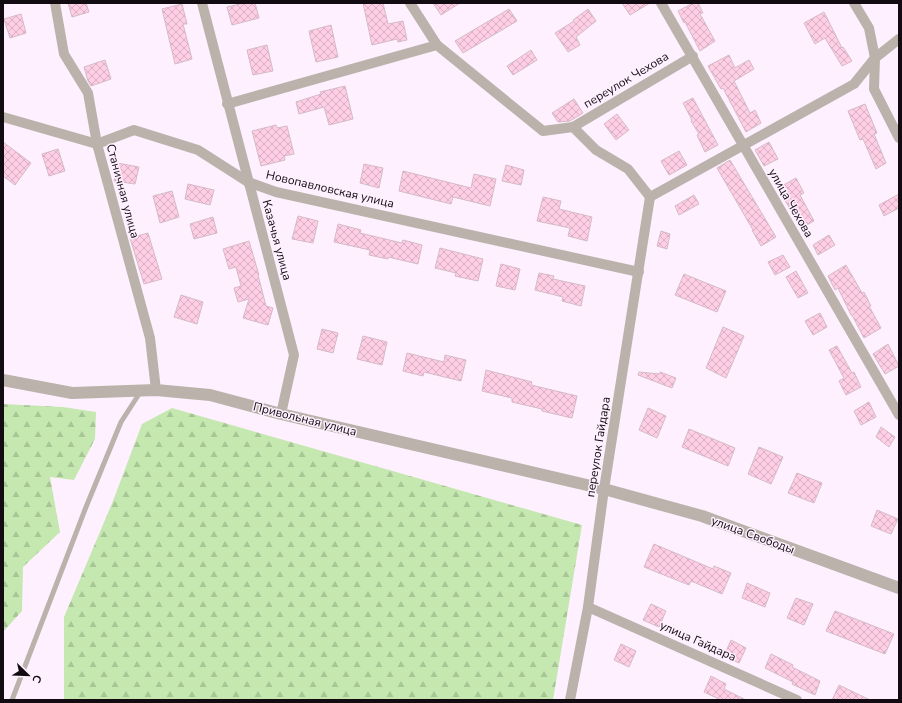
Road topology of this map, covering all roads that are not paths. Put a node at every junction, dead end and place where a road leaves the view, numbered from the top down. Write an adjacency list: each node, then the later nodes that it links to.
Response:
1 (55, 3): 14 (street, Станичная улица)
2 (202, 3): 10 (street, Казачья улица)
3 (410, 3): 7 (street)
4 (661, 3): 8 (street, улица Чехова)
5 (854, 3): 9 (street)
6 (899, 39): 9 (street)
7 (437, 44): 10 (street); 12 (street)
8 (693, 56): 12 (street, переулок Чехова); 15 (street, улица Чехова)
9 (875, 58): 13 (street); 15 (street)
10 (227, 104): 16 (street, Казачья улица)
11 (3, 117): 14 (street)
12 (573, 127): 17 (street)
13 (899, 138)
14 (97, 144): 16 (street, Новопавловская улица); 21 (street, Станичная улица)
15 (744, 146): 17 (street); 23 (street, улица Чехова)
16 (248, 182): 18 (street, Новопавловская улица); 22 (street, Казачья улица)
17 (650, 197): 18 (street, переулок Гайдара)
18 (639, 272): 24 (street, переулок Гайдара)
19 (3, 380): 20 (street, Привольная улица)
20 (141, 390): 21 (street, Привольная улица); 27 (lane)
21 (156, 390): 22 (street, Привольная улица)
22 (281, 414): 24 (street, Привольная улица)
23 (899, 416)
24 (604, 489): 25 (street, улица Свободы); 26 (street, переулок Гайдара)
25 (899, 588)
26 (588, 607): 28 (street, переулок Гайдара); 29 (street, улица Гайдара)
27 (12, 700)
28 (570, 700)
29 (797, 700)

